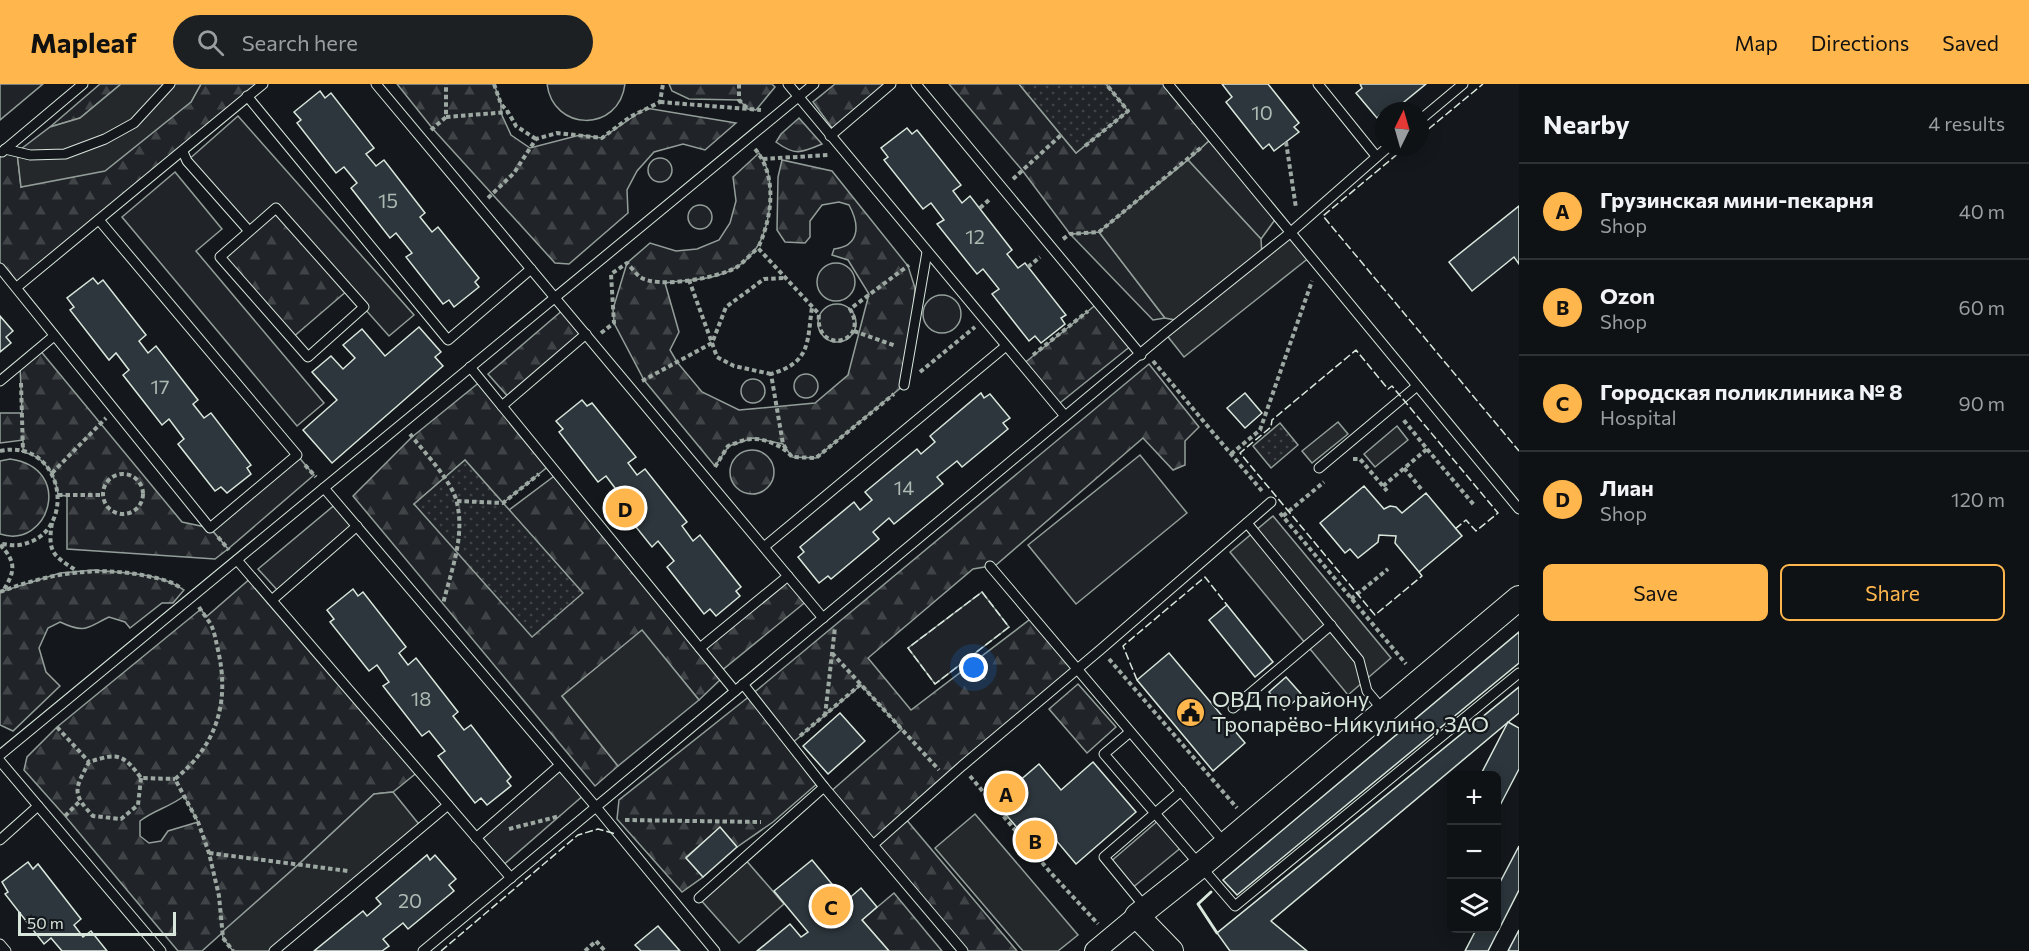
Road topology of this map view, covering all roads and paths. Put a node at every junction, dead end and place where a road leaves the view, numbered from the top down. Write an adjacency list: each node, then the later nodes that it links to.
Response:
1 (83, 84): 32 (lane)
2 (170, 84): 32 (lane)
3 (263, 84): 17 (lane)
4 (376, 84): 27 (lane)
5 (446, 84): 24 (path)
6 (494, 84): 21 (path)
7 (663, 84): 19 (path)
8 (739, 84): 20 (path)
9 (788, 84): 18 (lane)
10 (814, 84): 18 (lane)
11 (891, 84): 26 (lane)
12 (916, 84): 39 (lane)
13 (1106, 84): 31 (path)
14 (1168, 84): 45 (lane)
15 (1318, 84): 35 (lane)
16 (1463, 84): 23 (lane)
17 (248, 96): 33 (lane); 52 (lane)
18 (799, 97): 22 (lane); 26 (lane)
19 (660, 102): 20 (path); 28 (path)
20 (748, 109): 22 (path)
21 (508, 112): 24 (path); 28 (path)
22 (780, 112): 29 (lane)
23 (1429, 112)
24 (446, 117): 27 (path)
25 (1061, 135): 39 (path)
26 (830, 136): 34 (lane)
27 (422, 139): 41 (lane)
28 (536, 139): 41 (path)
29 (747, 139): 37 (path); 58 (lane)
30 (1286, 142): 40 (path)
31 (1085, 146)
32 (2, 151)
33 (183, 152): 43 (lane); 44 (lane)
34 (846, 154): 37 (path); 48 (lane)
35 (1375, 155)
36 (1376, 156): 45 (lane)
37 (763, 159): 46 (path)
38 (1188, 160): 47 (path)
39 (1002, 188): 42 (path); 47 (lane)
40 (1303, 202)
41 (479, 207): 52 (lane)
42 (980, 208)
43 (99, 220): 57 (lane); 87 (lane)
44 (249, 231): 44 (lane)
45 (1290, 233): 50 (lane); 68 (lane)
46 (759, 248): 55 (path); 56 (path)
47 (1052, 248): 51 (path); 59 (lane)
48 (927, 252): 49 (path); 61 (lane); 74 (lane)
49 (908, 266): 54 (path); 62 (path)
50 (1317, 266): 75 (lane); 86 (path)
51 (1028, 267)
52 (531, 269): 58 (lane)
53 (1, 272): 57 (lane)
54 (911, 277)
55 (785, 278): 60 (path); 66 (path)
56 (689, 280): 64 (path); 66 (path)
57 (17, 287): 63 (lane)
58 (555, 297): 64 (lane); 71 (lane)
59 (1098, 303): 68 (lane); 70 (path)
60 (812, 307): 62 (path); 72 (path)
61 (984, 320): 67 (lane); 74 (path)
62 (854, 330): 65 (path)
63 (54, 336): 69 (lane); 79 (lane)
64 (588, 338): 76 (lane); 77 (lane)
65 (902, 338)
66 (712, 343): 72 (path); 76 (path)
67 (1006, 346): 70 (lane); 111 (lane)
68 (1143, 353): 80 (lane); 86 (path)
69 (20, 364): 73 (lane); 85 (path)
70 (1022, 365): 80 (lane)
71 (470, 368): 77 (lane); 81 (lane)
72 (771, 374): 84 (path)
73 (0, 381)
74 (904, 385): 84 (path)
75 (1417, 386): 78 (lane); 104 (lane)
76 (630, 387): 96 (lane)
77 (502, 406): 89 (lane)
78 (1392, 407): 82 (path); 90 (lane)
79 (114, 409): 92 (path); 109 (lane)
80 (1065, 416): 122 (lane)
81 (402, 424): 95 (lane); 101 (path)
82 (1427, 449): 91 (path); 103 (path)
83 (0, 451): 85 (path)
84 (788, 451): 96 (path)
85 (23, 452): 92 (path)
86 (1231, 454): 102 (path)
87 (297, 455): 95 (path); 109 (lane)
88 (1352, 459): 94 (path)
89 (550, 465): 101 (path); 126 (lane)
90 (1318, 468)
91 (1404, 468): 94 (path); 97 (path)
92 (52, 473): 99 (path)
93 (1328, 479): 105 (path)
94 (1383, 486): 98 (path)
95 (324, 488): 108 (lane); 112 (lane)
96 (715, 489): 111 (lane)
97 (1422, 490)
98 (1387, 491)
99 (58, 495): 100 (path); 106 (path)
100 (102, 495): 100 (path)
101 (457, 501): 124 (path)
102 (1270, 502): 105 (path); 107 (lane)
103 (1474, 506)
104 (1519, 509)
105 (1283, 516): 120 (path)
106 (52, 522): 110 (path); 115 (path)
107 (1247, 523): 125 (lane); 127 (lane)
108 (357, 526): 121 (lane); 124 (lane)
109 (210, 528): 112 (path)
110 (0, 544): 117 (path)
111 (764, 547): 116 (lane)
112 (237, 560): 118 (lane); 121 (lane)
113 (990, 566): 129 (lane)
114 (1388, 569): 120 (path)
115 (78, 572): 117 (path); 118 (path)
116 (788, 576): 123 (lane); 126 (lane)
117 (1, 592)
118 (192, 596): 136 (lane); 147 (path)
119 (1519, 598): 131 (street)
120 (1351, 599): 131 (path)
121 (272, 600): 151 (lane)
122 (838, 605): 123 (lane); 128 (path)
123 (823, 618): 133 (lane)
124 (438, 621): 143 (lane)
125 (1331, 625): 134 (lane); 135 (lane)
126 (700, 648): 133 (lane)
127 (1100, 650): 129 (lane); 155 (path)
128 (832, 653): 132 (path); 137 (path)
129 (1077, 669): 138 (lane); 144 (lane)
130 (1519, 673): 164 (lane)
131 (1420, 681): 164 (street)
132 (861, 684): 137 (path); 146 (path)
133 (739, 688): 139 (lane); 153 (lane)
134 (1377, 703)
135 (1233, 708)
136 (47, 716): 140 (lane); 142 (path)
137 (825, 716): 139 (path)
138 (1131, 732): 149 (lane); 154 (lane)
139 (790, 744): 148 (lane)
140 (0, 755)
141 (0, 761): 152 (lane)
142 (89, 762): 145 (path); 150 (path)
143 (560, 765): 153 (lane); 160 (lane)
144 (962, 766): 146 (lane); 169 (path)
145 (141, 778): 147 (path); 150 (path)
146 (947, 778): 162 (lane)
147 (176, 779): 163 (path)
148 (824, 787): 157 (lane); 162 (lane)
149 (1181, 792): 154 (lane); 159 (lane)
150 (79, 802): 158 (path)
151 (448, 805): 160 (lane); 165 (lane)
152 (38, 806): 158 (lane); 161 (lane)
153 (596, 807): 156 (lane); 160 (path); 166 (lane)
154 (1155, 813): 164 (lane); 168 (lane)
155 (1242, 813)
156 (606, 819): 157 (path); 178 (lane)
157 (785, 822): 167 (lane)
158 (55, 826): 172 (lane)
159 (1217, 834)
160 (476, 838): 166 (lane)
161 (0, 840)
162 (873, 845): 179 (lane)
163 (209, 853): 165 (path); 173 (path)
164 (1200, 866): 168 (street)
165 (367, 873): 174 (lane)
166 (510, 878): 175 (lane)
167 (699, 898)
168 (1142, 913): 180 (street); 181 (street)
169 (1103, 929)
170 (0, 944): 171 (lane)
171 (6, 951)
172 (161, 951)
173 (233, 951)
174 (274, 951)
175 (423, 951)
176 (585, 951): 177 (path)
177 (604, 951)
178 (715, 951)
179 (963, 951)
180 (1095, 951)
181 (1171, 951)

